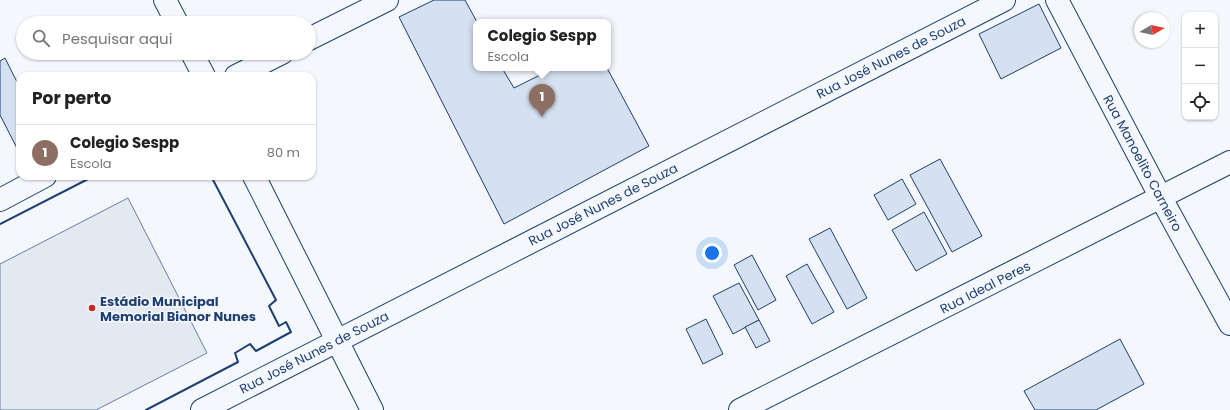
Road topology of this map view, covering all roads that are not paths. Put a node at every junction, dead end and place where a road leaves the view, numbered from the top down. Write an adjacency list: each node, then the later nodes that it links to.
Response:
1 (165, 0): 5 (street)
2 (386, 0): 6 (street)
3 (1004, 0): 17 (street, Rua José Nunes de Souza)
4 (1057, 0): 14 (street, Rua Manoelito Carneiro)
5 (173, 16)
6 (316, 35)
7 (196, 60): 9 (street)
8 (268, 60): 10 (street)
9 (202, 72)
10 (244, 72)
11 (1230, 162): 14 (street, Rua Ideal Peres)
12 (38, 180): 15 (street)
13 (256, 180): 17 (street)
14 (1161, 198): 16 (street, Rua Manoelito Carneiro); 20 (street, Rua Ideal Peres)
15 (0, 200)
16 (1230, 324)
17 (337, 339): 18 (street, Rua José Nunes de Souza); 19 (street)
18 (202, 410)
19 (372, 410)
20 (740, 410)

